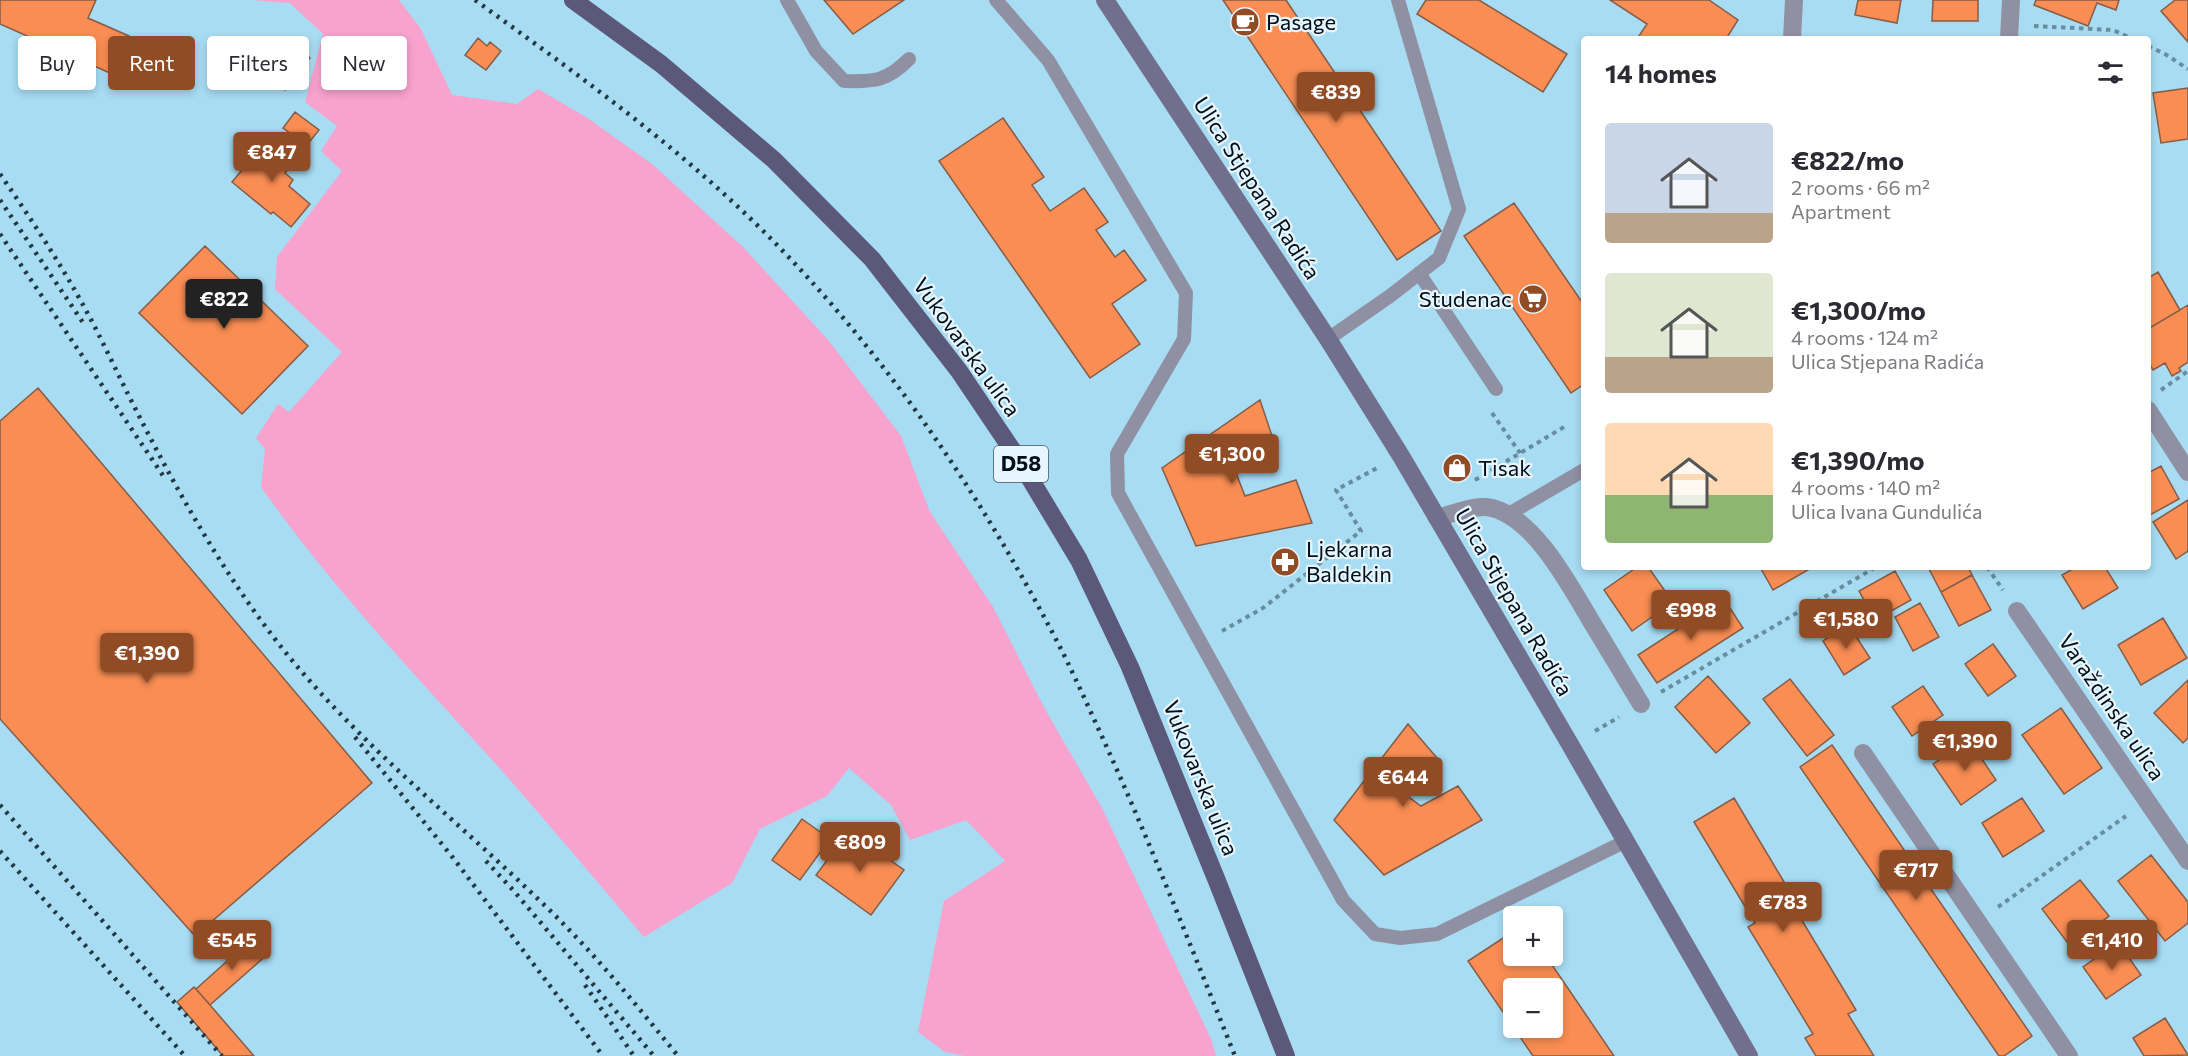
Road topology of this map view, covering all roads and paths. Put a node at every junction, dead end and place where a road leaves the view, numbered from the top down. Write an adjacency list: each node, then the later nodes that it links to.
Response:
1 (573, 0): 36 (main road, Vukovarska ulica / D58)
2 (787, 0): 12 (lane)
3 (996, 0): 29 (lane)
4 (1105, 0): 15 (main road, Ulica Stjepana Radića)
5 (1398, 0): 14 (lane)
6 (1794, 0): 9 (street)
7 (2011, 0): 8 (street)
8 (2009, 32): 10 (path)
9 (1792, 36)
10 (2126, 36)
11 (2151, 47): 13 (path)
12 (909, 59)
13 (2188, 69)
14 (1419, 273): 15 (lane); 17 (lane)
15 (1328, 339): 26 (main road, Ulica Stjepana Radića)
16 (2188, 371): 18 (path)
17 (1496, 389): 20 (path)
18 (2152, 401): 23 (street)
19 (1564, 427): 20 (path)
20 (1520, 453): 24 (path)
21 (1380, 467): 29 (path)
22 (1581, 472): 25 (lane)
23 (2188, 472)
24 (1475, 481)
25 (1507, 515): 26 (street); 30 (street)
26 (1437, 518): 33 (main road, Ulica Stjepana Radića)
27 (1871, 570): 30 (path)
28 (2017, 611): 32 (street, Varaždinska ulica)
29 (1201, 643): 33 (lane)
30 (1641, 704)
31 (1863, 753): 35 (street)
32 (2147, 801): 34 (street, Varaždinska ulica); 35 (path)
33 (1626, 841): 37 (main road, Ulica Stjepana Radića)
34 (2188, 861)
35 (1978, 921): 38 (street)
36 (1286, 1056)
37 (1749, 1056)
38 (2069, 1056)

